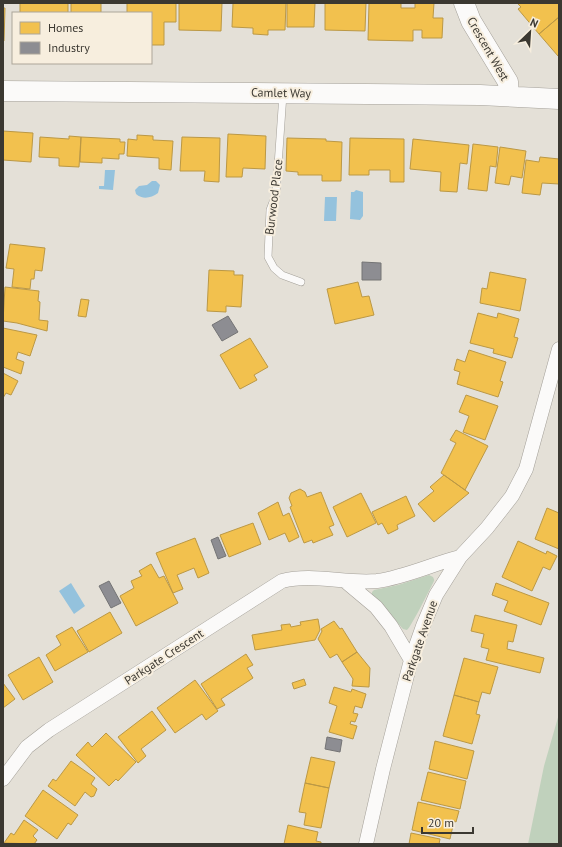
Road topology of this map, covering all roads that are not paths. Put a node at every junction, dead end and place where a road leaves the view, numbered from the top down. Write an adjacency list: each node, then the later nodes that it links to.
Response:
1 (464, 3): 4 (street, Crescent West)
2 (3, 91): 3 (street, Camlet Way)
3 (283, 93): 4 (street, Camlet Way); 6 (lane, Burwood Place)
4 (509, 96): 5 (street, Camlet Way)
5 (559, 99)
6 (301, 282)
7 (559, 348): 8 (street, Parkgate Avenue)
8 (460, 557): 9 (street, Parkgate Crescent); 10 (street, Parkgate Avenue)
9 (345, 581): 10 (street); 11 (street, Parkgate Crescent)
10 (411, 660): 12 (street, Parkgate Avenue)
11 (3, 780)
12 (366, 844)

